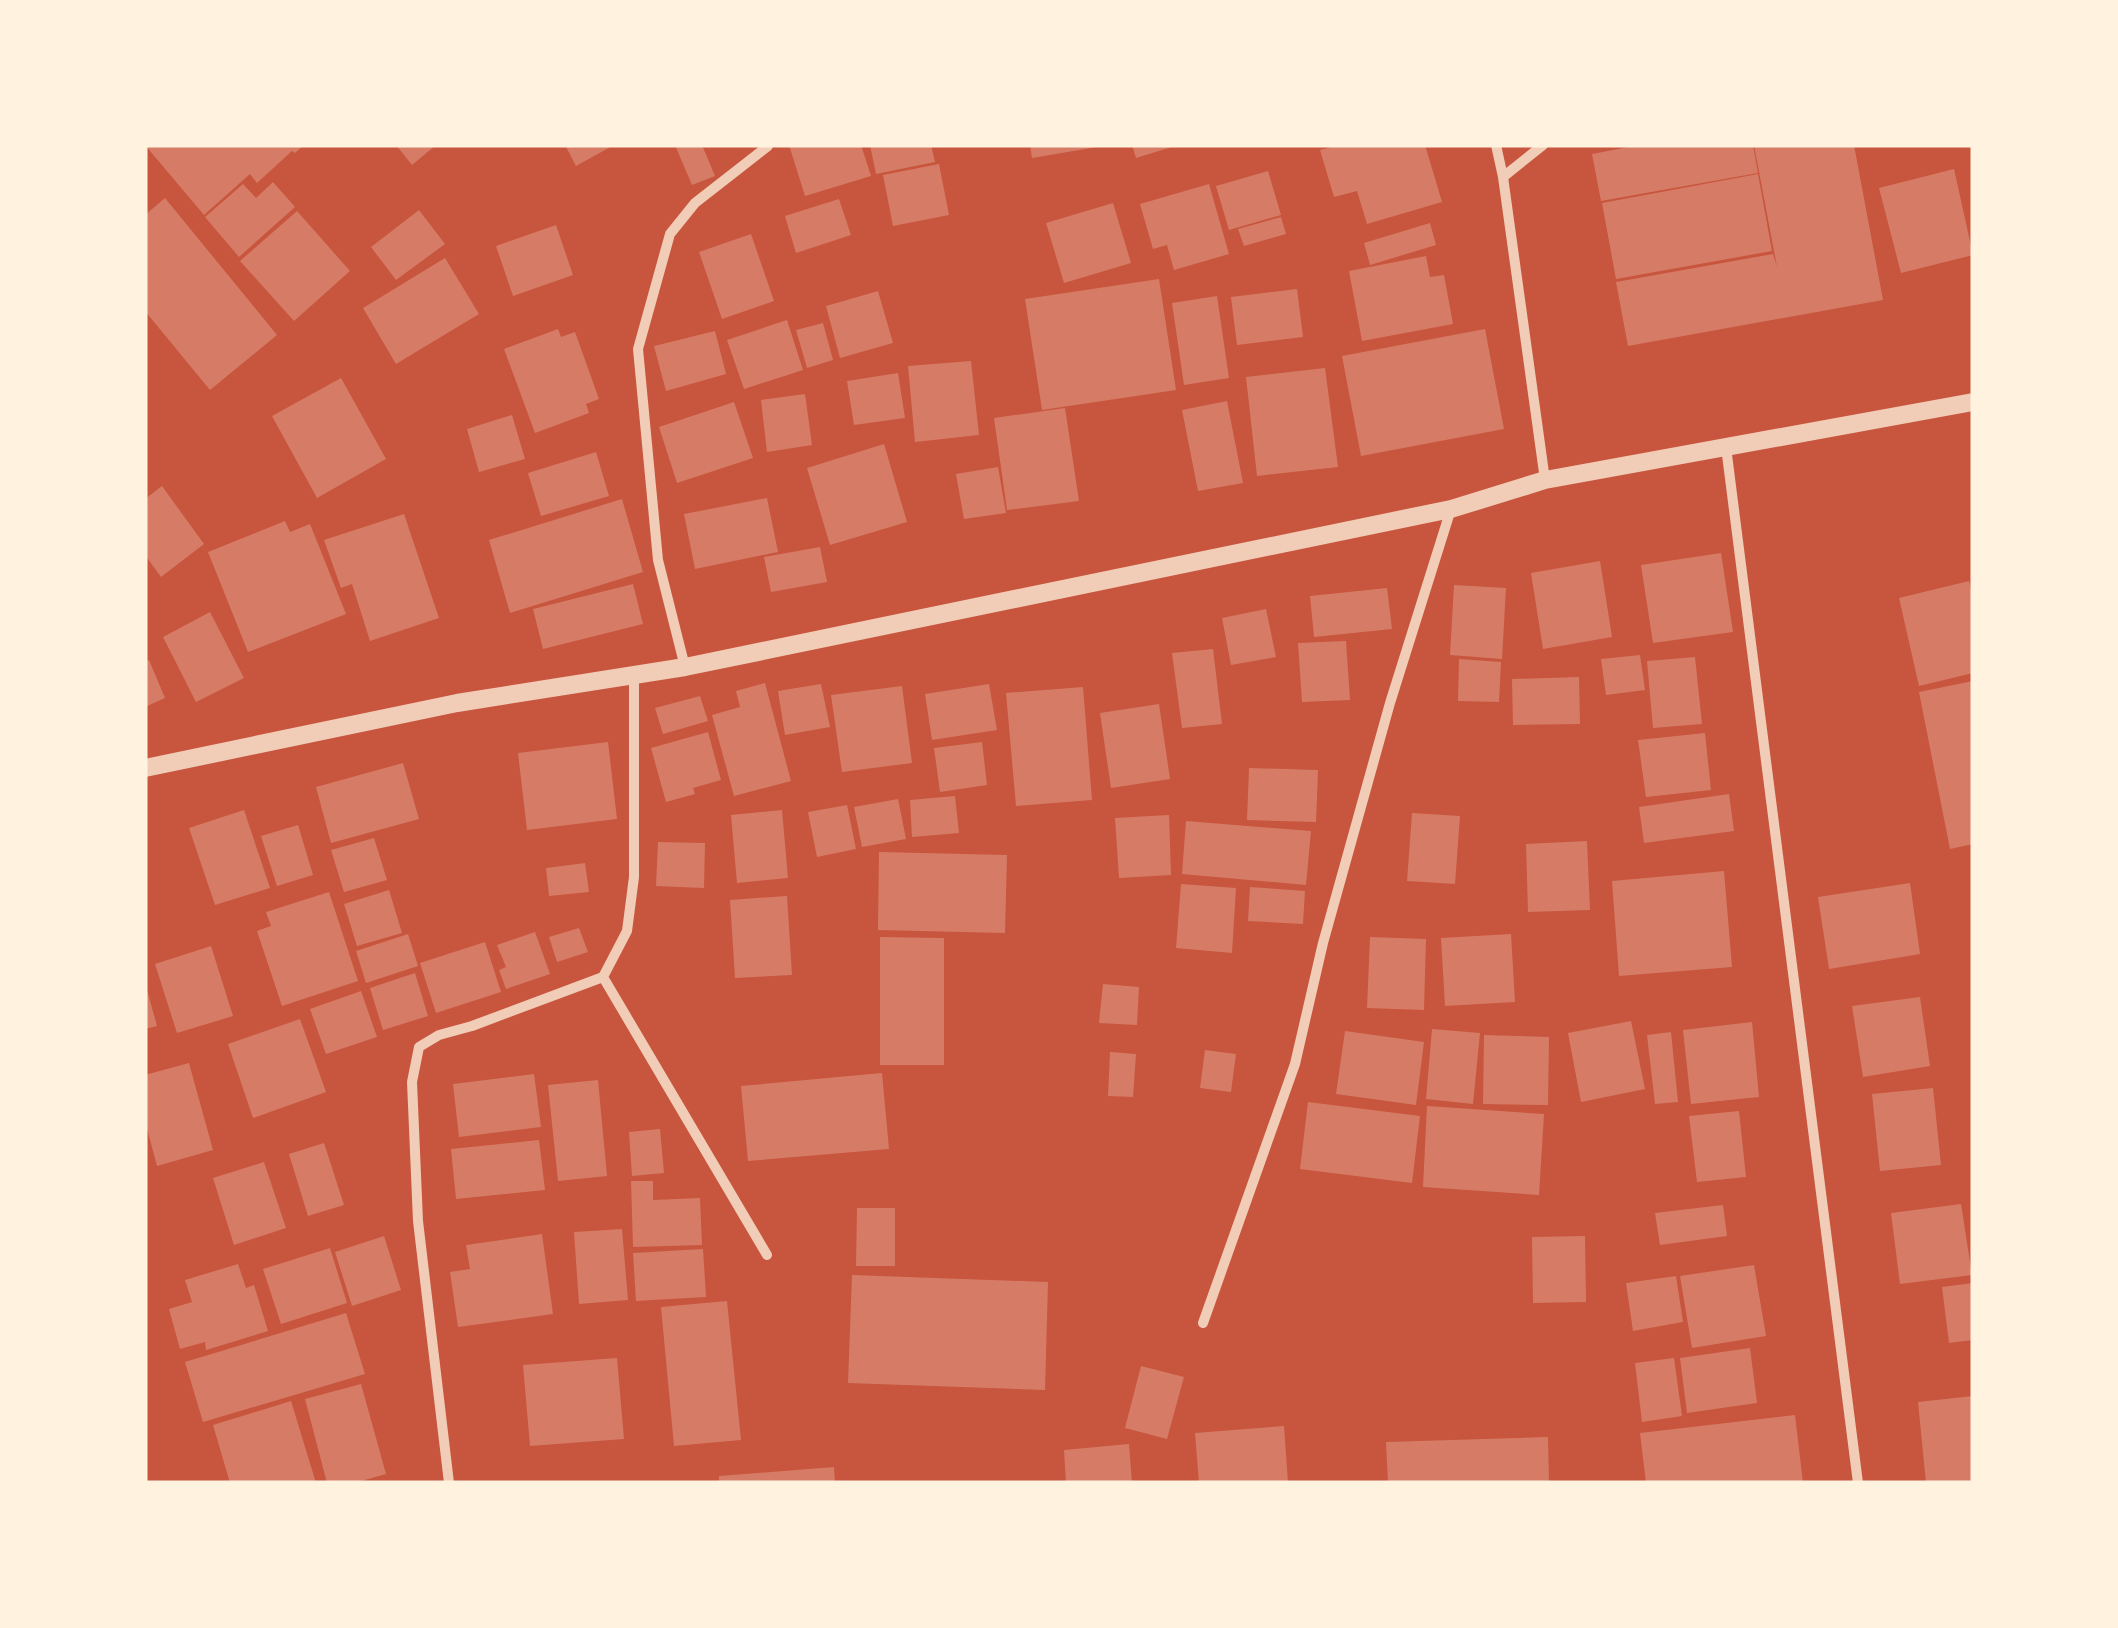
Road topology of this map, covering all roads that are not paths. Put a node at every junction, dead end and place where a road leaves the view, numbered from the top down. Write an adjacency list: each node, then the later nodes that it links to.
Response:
1 (1496, 145): 4 (street)
2 (1543, 145): 4 (street)
3 (768, 146): 9 (street)
4 (1503, 177): 7 (street)
5 (1973, 402): 6 (street)
6 (1726, 446): 7 (street); 16 (street)
7 (1545, 480): 8 (street)
8 (1451, 509): 9 (street); 14 (street)
9 (685, 666): 10 (street)
10 (634, 675): 11 (street); 12 (street)
11 (145, 768)
12 (604, 977): 13 (street); 15 (street)
13 (767, 1255)
14 (1203, 1323)
15 (448, 1483)
16 (1858, 1483)

